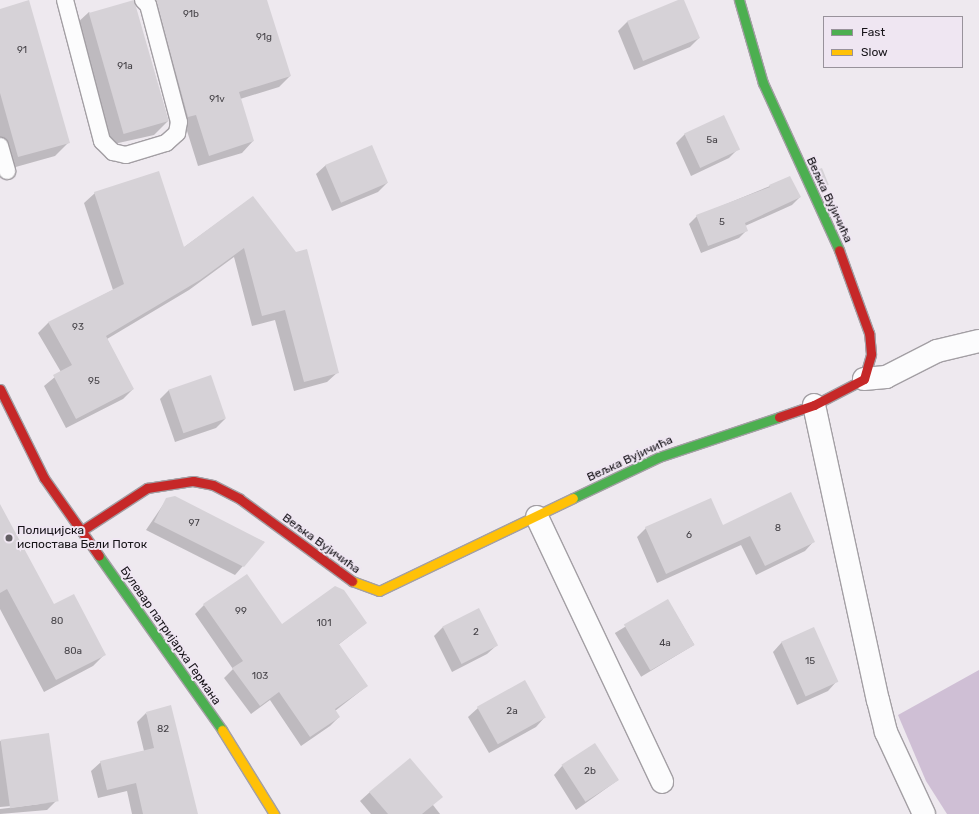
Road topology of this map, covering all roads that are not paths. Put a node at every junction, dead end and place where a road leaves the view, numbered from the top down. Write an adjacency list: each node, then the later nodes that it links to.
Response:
1 (65, 0): 2 (lane)
2 (143, 0)
3 (739, 0): 7 (street, Вељка Вујичића)
4 (0, 146): 5 (lane)
5 (7, 172)
6 (979, 341): 7 (street)
7 (864, 379): 9 (street, Вељка Вујичића)
8 (0, 389): 11 (street, Булевар патријарха Германа)
9 (814, 405): 10 (street, Вељка Вујичића); 14 (street)
10 (537, 517): 11 (street, Вељка Вујичића); 12 (street)
11 (81, 531): 13 (street, Булевар патријарха Германа)
12 (662, 782)
13 (274, 814)
14 (924, 814)

